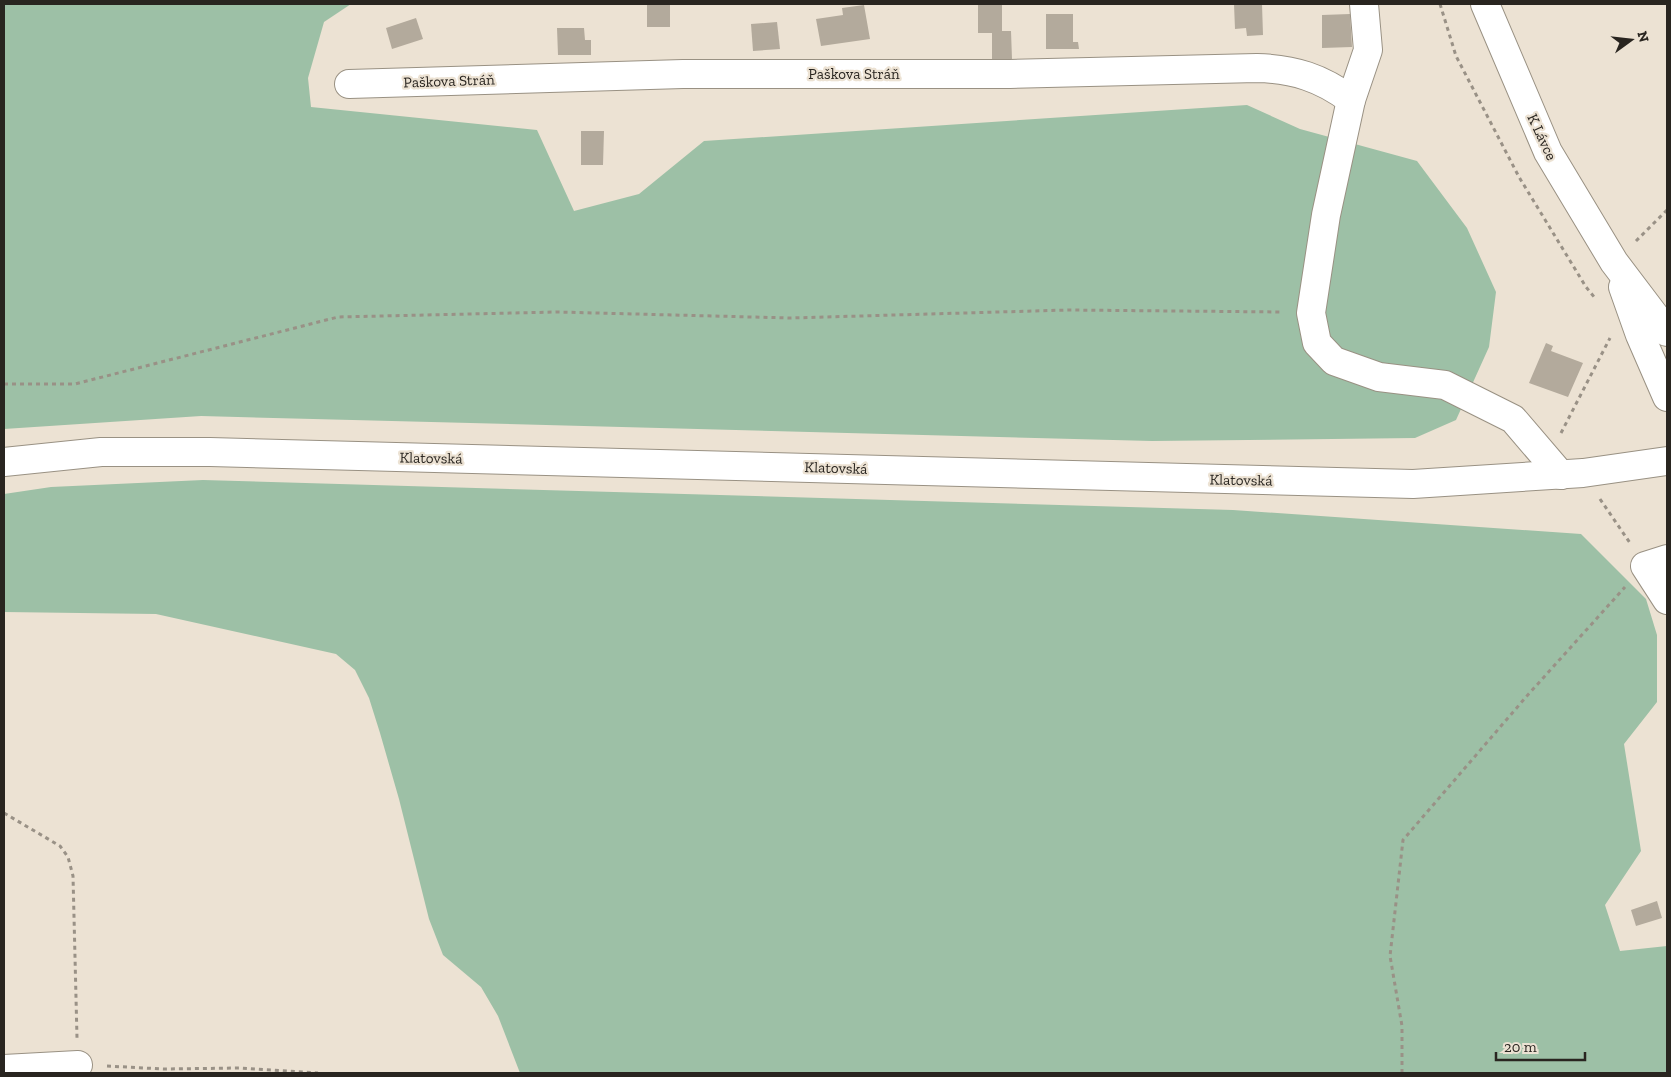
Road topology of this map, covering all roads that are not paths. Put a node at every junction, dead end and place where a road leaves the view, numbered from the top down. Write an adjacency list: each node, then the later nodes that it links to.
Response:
1 (1364, 4): 4 (street)
2 (1485, 4): 5 (street, K Lávce)
3 (349, 84): 4 (street, Paškova Stráň)
4 (1351, 100): 10 (street)
5 (1614, 262): 6 (street, K Lávce); 7 (street, K Lávce)
6 (1667, 332)
7 (1667, 397)
8 (1667, 461): 10 (street, Klatovská)
9 (4, 462): 10 (street, Klatovská)
10 (1564, 469)
11 (1656, 563): 12 (street)
12 (1667, 600)
13 (78, 1065): 14 (street)
14 (4, 1069)

